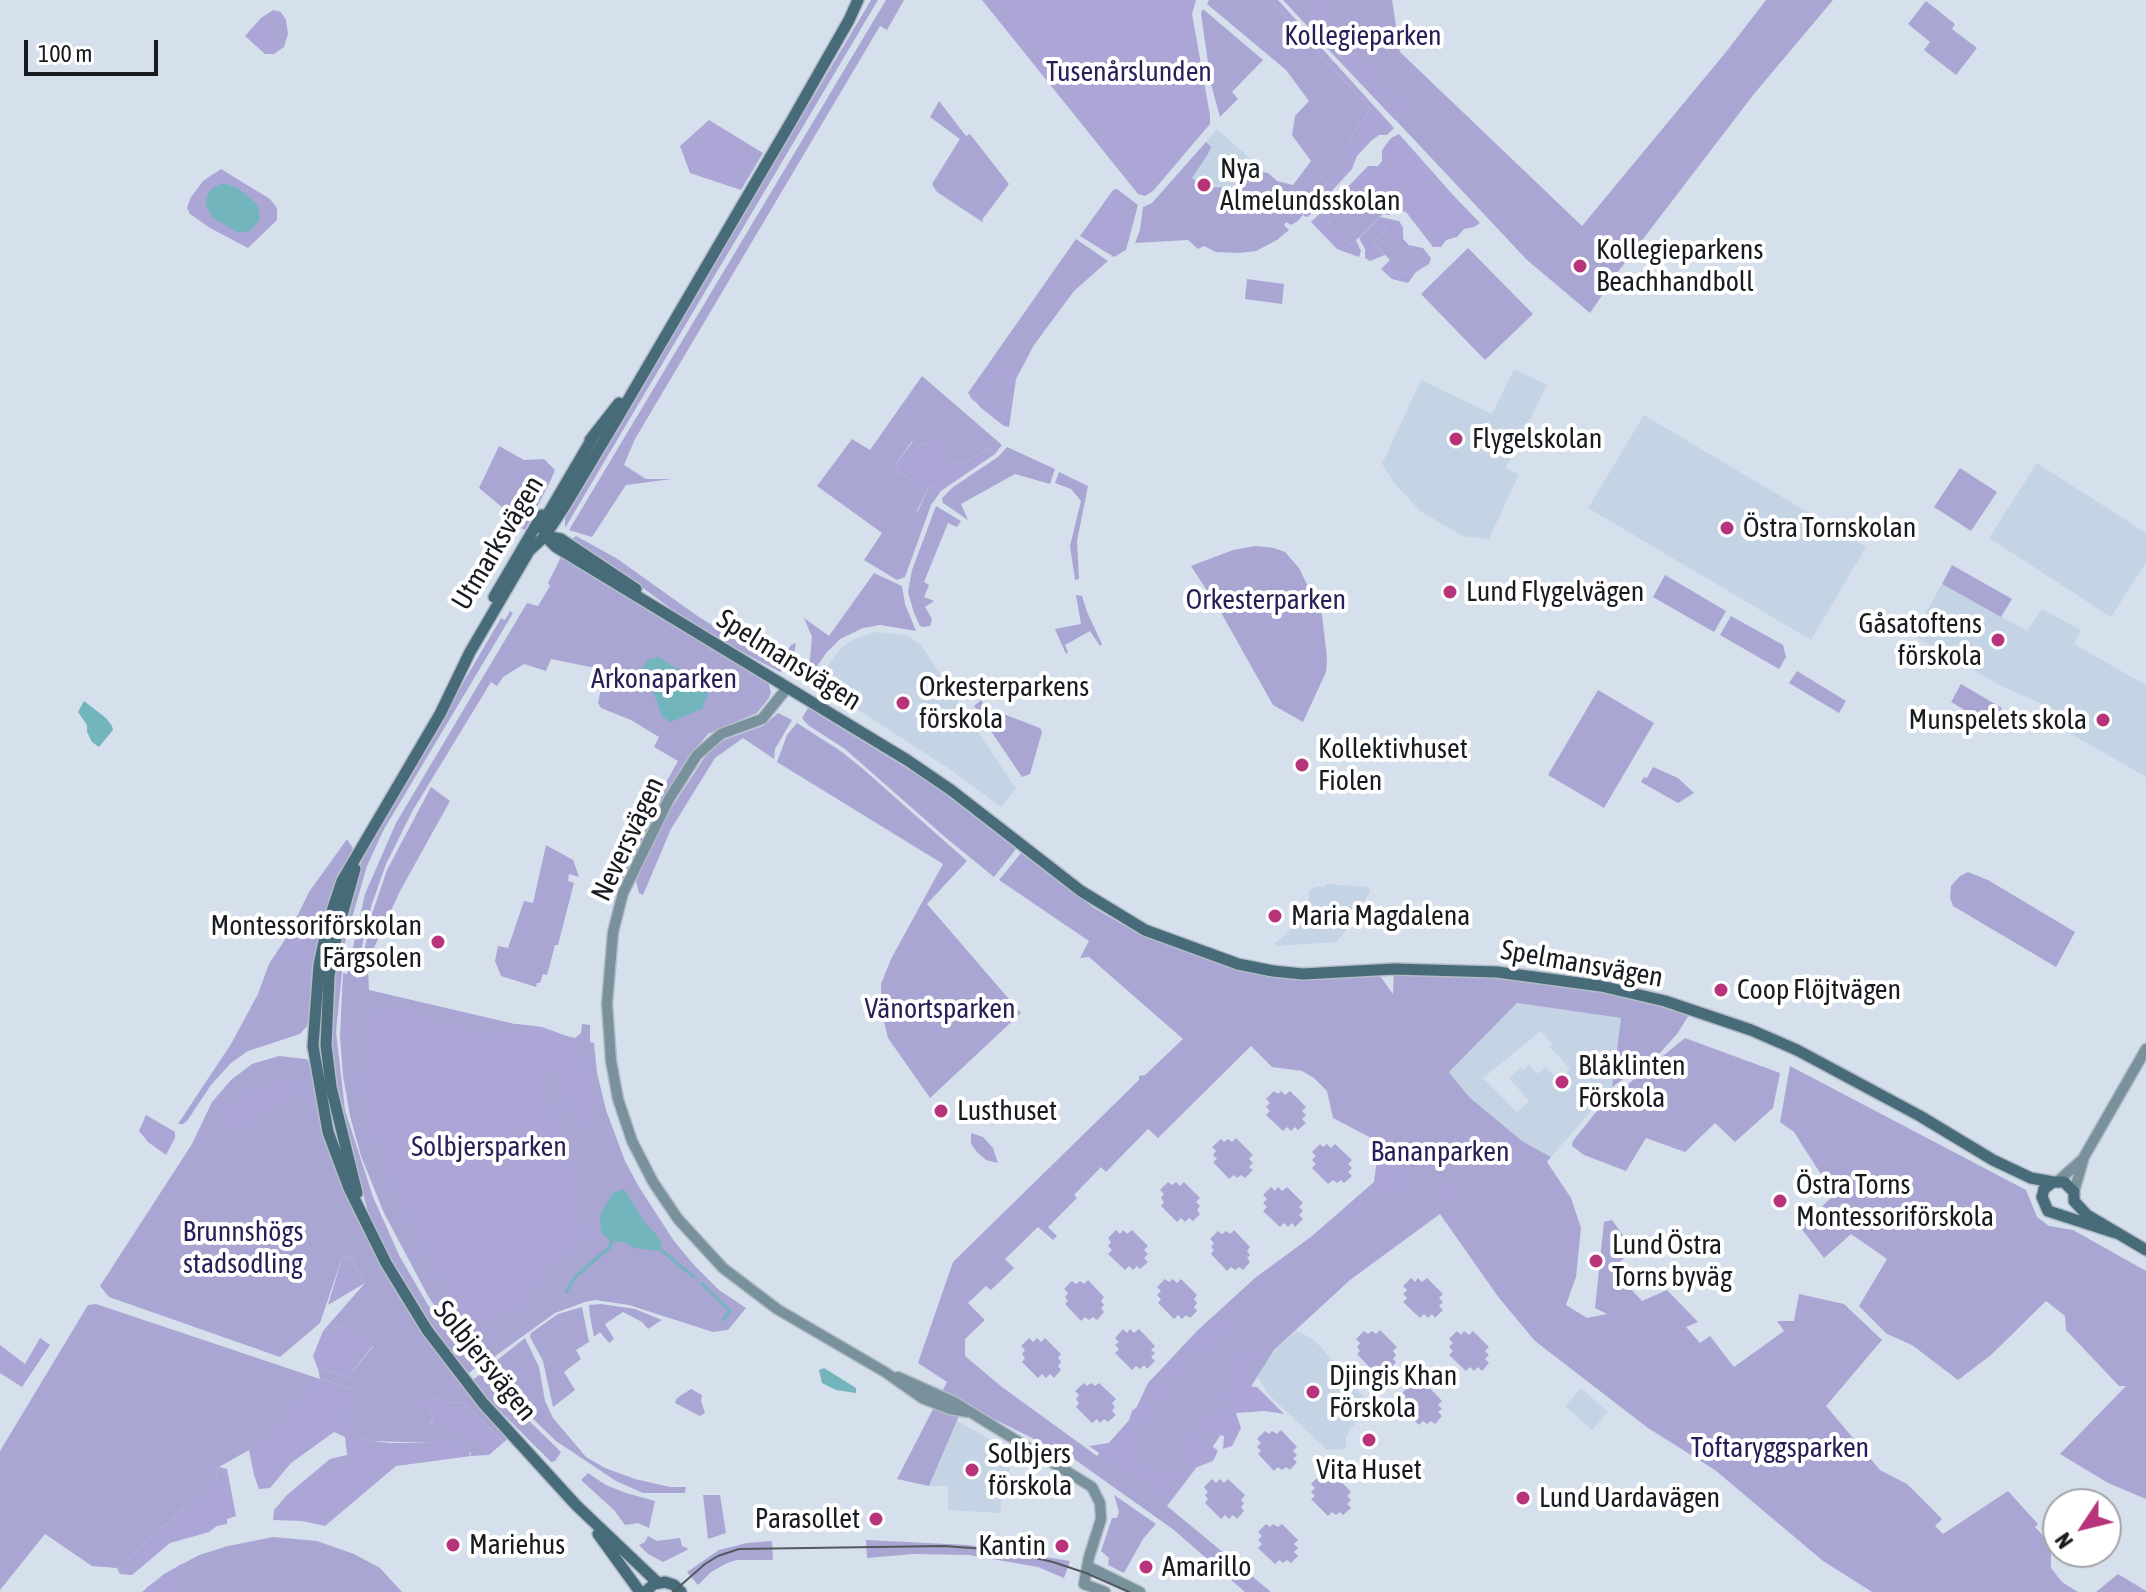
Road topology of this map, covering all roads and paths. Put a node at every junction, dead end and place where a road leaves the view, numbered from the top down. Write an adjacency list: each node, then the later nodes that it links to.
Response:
1 (858, 0): 2 (main road, Utmarksvägen)
2 (641, 375): 3 (main road, Utmarksvägen); 4 (main road, Utmarksvägen)
3 (593, 437): 5 (main road); 6 (main road, Utmarksvägen)
4 (566, 504): 5 (main road, Utmarksvägen); 7 (main road)
5 (545, 536): 6 (main road, Spelmansvägen); 7 (main road, Spelmansvägen); 8 (main road, Spelmansvägen); 10 (main road, Utmarksvägen)
6 (528, 538): 10 (main road, Utmarksvägen)
7 (561, 539): 8 (main road, Spelmansvägen)
8 (661, 609): 9 (main road, Spelmansvägen)
9 (787, 688): 16 (main road, Spelmansvägen); 25 (street, Neversvägen)
10 (419, 748): 11 (main road, Utmarksvägen)
11 (363, 843): 12 (main road, Utmarksvägen); 13 (main road, Utmarksvägen)
12 (326, 1045): 22 (main road, Solbjersvägen)
13 (313, 1046): 22 (main road, Solbjersvägen)
14 (2146, 1049): 15 (street)
15 (2084, 1157): 17 (street); 19 (street)
16 (2031, 1178): 17 (main road, Spelmansvägen); 18 (main road, Spelmansvägen)
17 (2055, 1182): 18 (main road); 19 (main road, Spelmansvägen)
18 (2042, 1194): 20 (main road, Spelmansvägen)
19 (2074, 1196): 20 (main road); 21 (main road, Spelmansvägen)
20 (2061, 1214): 21 (main road, Spelmansvägen)
21 (2116, 1233): 23 (main road, Spelmansvägen)
22 (372, 1236): 24 (main road, Solbjersvägen)
23 (2146, 1250)
24 (576, 1505): 26 (main road, Solbjersvägen); 27 (main road, Solbjersvägen)
25 (1087, 1566): 29 (street, Neversvägen); 30 (street)
26 (658, 1583): 27 (main road, Solbjersvägen); 28 (main road, Solbjersvägen)
27 (642, 1592)
28 (681, 1592)
29 (1105, 1592)
30 (1140, 1592)

